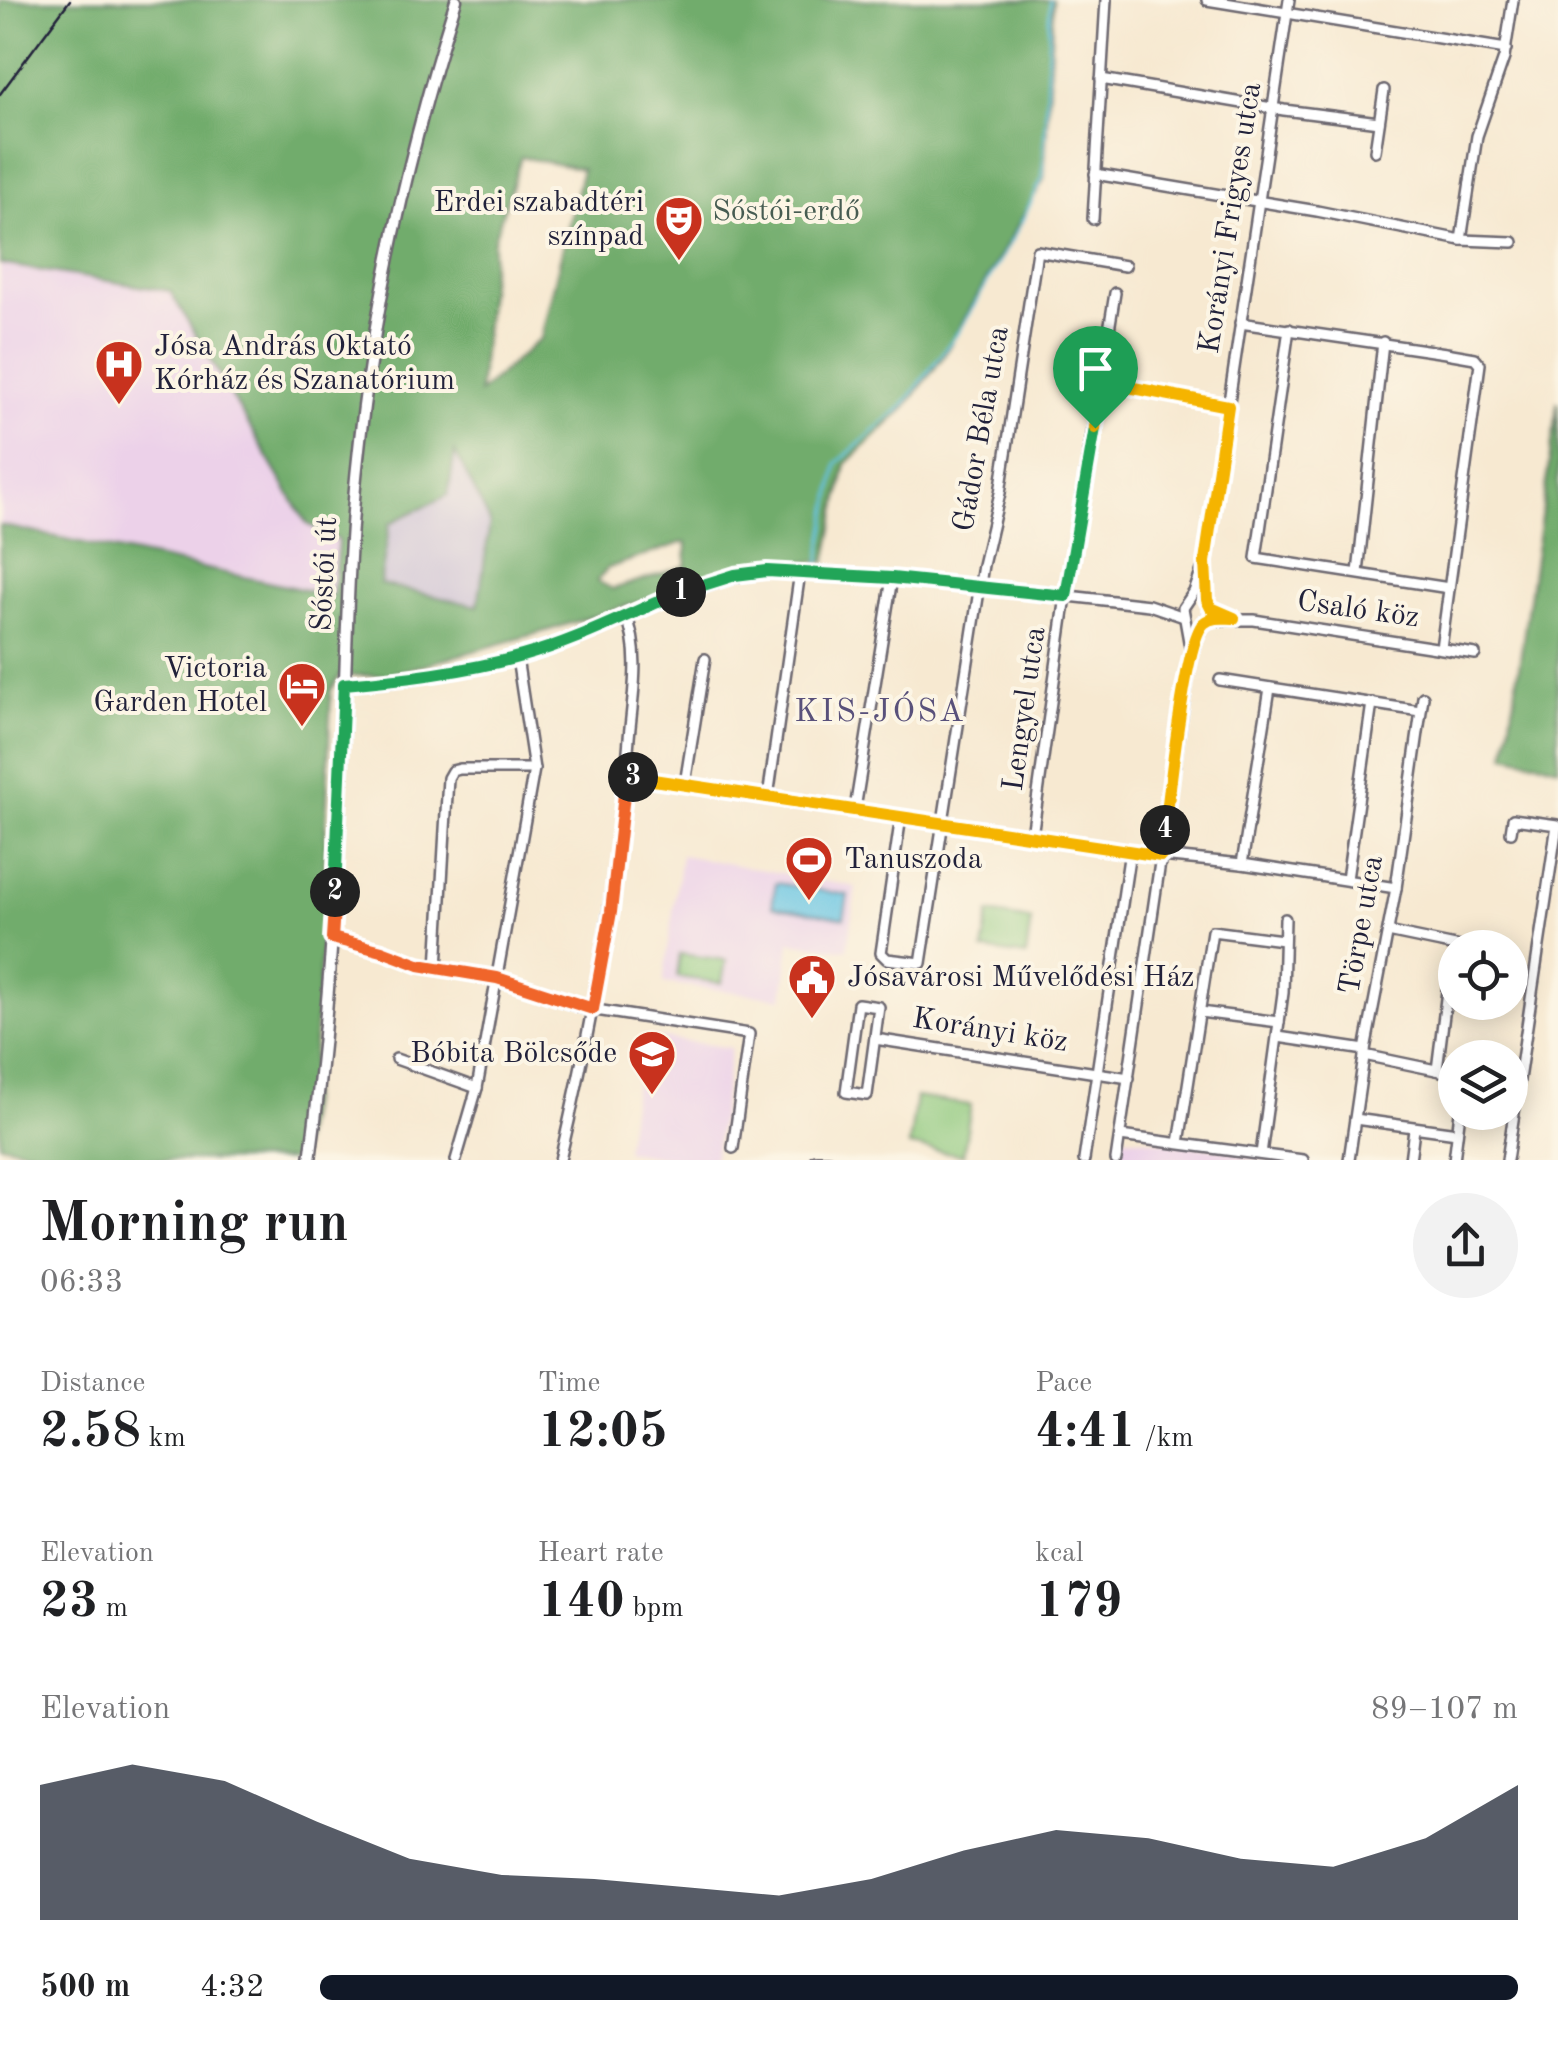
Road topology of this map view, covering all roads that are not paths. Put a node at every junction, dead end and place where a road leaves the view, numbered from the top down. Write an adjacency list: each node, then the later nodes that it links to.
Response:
1 (456, 0): 45 (main road, Sóstói út)
2 (1106, 0): 8 (street)
3 (1207, 0): 6 (street)
4 (1288, 0): 6 (street, Korányi Frigyes utca)
5 (1513, 0): 7 (street)
6 (1287, 12): 7 (street); 10 (street, Korányi Frigyes utca)
7 (1506, 49): 16 (street)
8 (1100, 79): 10 (street); 13 (street)
9 (1384, 90): 11 (street)
10 (1272, 108): 11 (street); 14 (street, Korányi Frigyes utca)
11 (1379, 122): 12 (street)
12 (1375, 150)
13 (1095, 174): 14 (street); 15 (street)
14 (1258, 202): 16 (street); 20 (street, Korányi Frigyes utca)
15 (1092, 219)
16 (1461, 240): 17 (street)
17 (1513, 242)
18 (1124, 266): 29 (street, Gádor Béla utca)
19 (1116, 293): 23 (street, Lengyel utca)
20 (1240, 323): 21 (street); 24 (street, Korányi Frigyes utca)
21 (1289, 328): 22 (street); 27 (street)
22 (1383, 342): 27 (street); 30 (street)
23 (1102, 382): 24 (street); 31 (street, Lengyel utca)
24 (1228, 406): 25 (street, Korányi Frigyes utca)
25 (1205, 562): 32 (street, Korányi Frigyes utca); 33 (street, Korányi Frigyes utca)
26 (800, 572): 28 (street); 35 (street); 53 (street)
27 (1358, 573): 30 (street)
28 (892, 578): 29 (street); 54 (street)
29 (979, 586): 31 (street); 56 (street, Gádor Béla utca)
30 (1449, 588): 39 (street)
31 (1066, 596): 34 (street); 58 (street, Lengyel utca)
32 (1188, 599): 33 (street); 34 (street); 37 (street, Korányi Frigyes utca)
33 (1209, 604): 36 (street, Csaló köz); 38 (street, Korányi Frigyes utca)
34 (1149, 605): 37 (street)
35 (626, 616): 41 (street); 51 (street)
36 (1234, 618): 38 (street, Csaló köz); 39 (street, Csaló köz)
37 (1186, 619): 38 (street); 43 (street, Korányi Frigyes utca)
38 (1205, 622): 43 (street, Korányi Frigyes utca)
39 (1440, 648): 40 (street, Csaló köz)
40 (1475, 654)
41 (516, 658): 45 (street); 50 (street)
42 (705, 659): 52 (street)
43 (1190, 660): 60 (street, Korányi Frigyes utca)
44 (1220, 680): 46 (street)
45 (344, 684): 66 (main road, Sóstói út)
46 (1270, 688): 48 (street); 61 (street)
47 (1422, 697): 49 (street, Törpe utca)
48 (1372, 703): 49 (street); 62 (street)
49 (1420, 710): 63 (street, Törpe utca)
50 (534, 769): 69 (street); 70 (street)
51 (626, 776): 52 (street); 71 (street)
52 (685, 784): 53 (street)
53 (768, 797): 54 (street)
54 (855, 809): 55 (street)
55 (901, 816): 56 (street); 56 (street, Gádor Béla utca)
56 (944, 823): 58 (street)
57 (1511, 832): 77 (street)
58 (1032, 836): 59 (street)
59 (1130, 851): 60 (street); 81 (street)
60 (1161, 856): 61 (street); 82 (street, Korányi Frigyes utca)
61 (1242, 864): 62 (street)
62 (1347, 879): 63 (street)
63 (1396, 888): 65 (street, Törpe utca)
64 (1285, 920): 67 (street)
65 (1388, 932): 68 (street); 78 (street, Törpe utca)
66 (332, 938): 69 (street); 93 (main road, Sóstói út)
67 (1282, 940): 72 (street); 74 (street)
68 (1438, 943)
69 (437, 968): 70 (street)
70 (497, 978): 71 (street); 83 (street)
71 (593, 1009): 91 (street); 95 (street)
72 (1200, 1012): 74 (street); 90 (street)
73 (1443, 1020): 80 (street)
74 (1279, 1022): 75 (street)
75 (1278, 1037): 78 (street); 92 (street)
76 (875, 1039): 76 (street); 81 (street, Korányi köz)
77 (1521, 1040)
78 (1365, 1053): 80 (street); 84 (street, Törpe utca)
79 (396, 1059): 83 (street)
80 (1437, 1070)
81 (1098, 1072): 82 (street, Korányi köz); 98 (street)
82 (1129, 1078): 89 (street, Korányi Frigyes utca)
83 (477, 1088): 94 (street)
84 (1354, 1118): 85 (street); 101 (street, Törpe utca)
85 (1414, 1128): 88 (street); 102 (street)
86 (1457, 1130): 88 (street)
87 (1510, 1130): 104 (street)
88 (1457, 1133): 103 (street)
89 (1120, 1136): 90 (street); 99 (street, Korányi Frigyes utca)
90 (1179, 1143): 92 (street)
91 (733, 1148)
92 (1261, 1154): 100 (street)
93 (310, 1160)
94 (456, 1160)
95 (560, 1160)
96 (816, 1160): 97 (street)
97 (828, 1160)
98 (1084, 1160)
99 (1116, 1160)
100 (1303, 1160)
101 (1349, 1160)
102 (1410, 1160)
103 (1454, 1160)
104 (1508, 1160)

